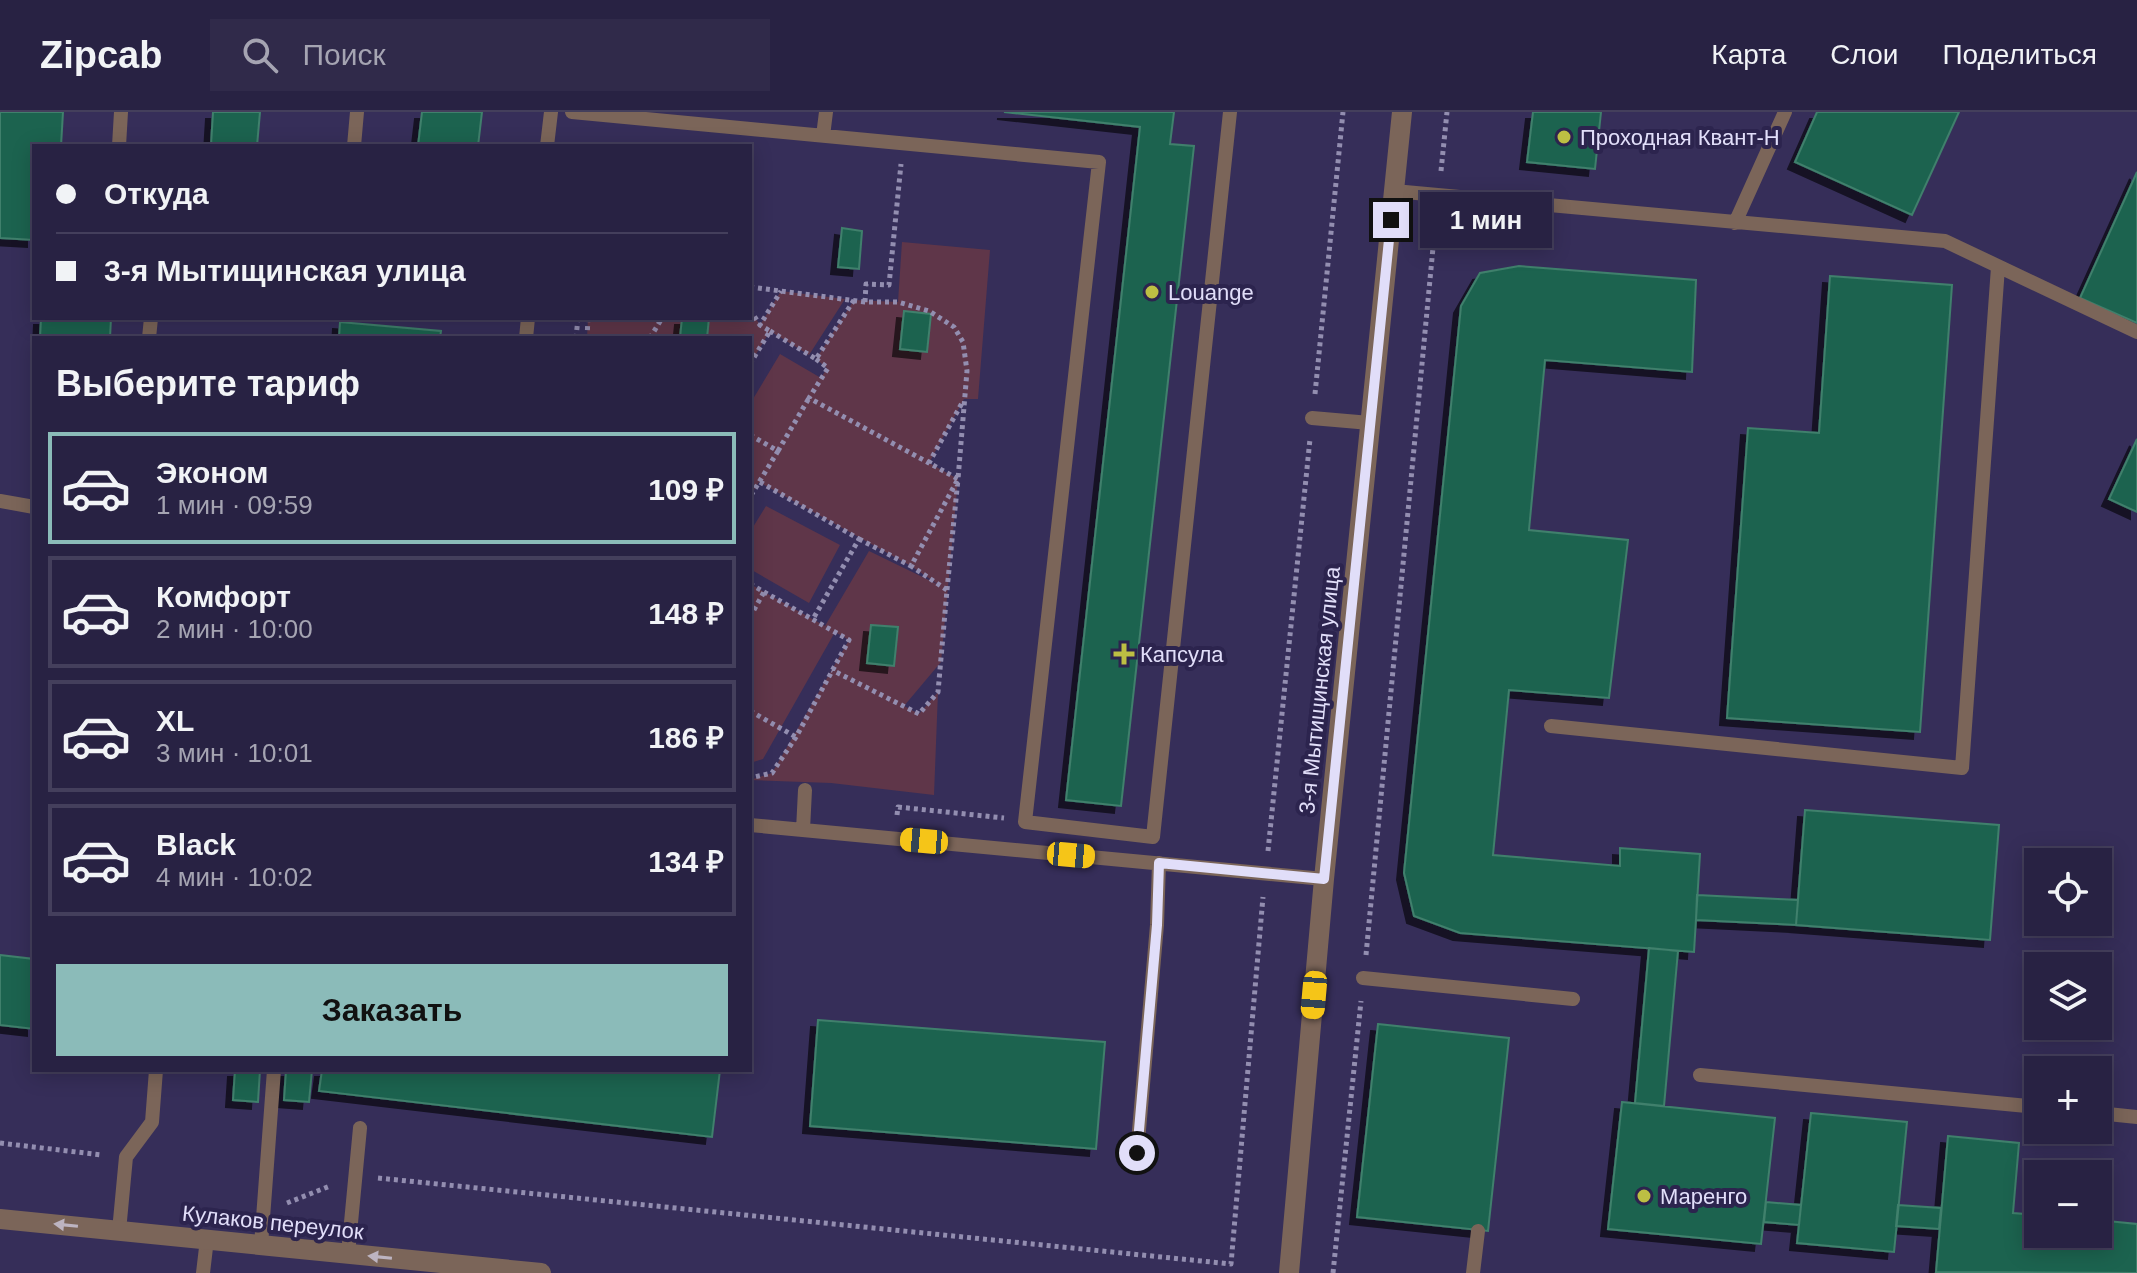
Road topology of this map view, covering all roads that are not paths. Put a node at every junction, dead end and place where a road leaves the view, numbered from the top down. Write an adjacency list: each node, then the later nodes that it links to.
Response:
1 (121, 112): 10 (lane)
2 (357, 112): 11 (lane)
3 (551, 112): 12 (lane)
4 (572, 112): 9 (lane)
5 (826, 112): 9 (lane)
6 (1230, 112): 9 (lane)
7 (1402, 112): 13 (street, 3-я Мытищинская улица)
8 (1785, 112): 14 (lane)
9 (823, 136)
10 (119, 144)
11 (354, 144)
12 (547, 144)
13 (1394, 191): 14 (lane); 18 (street, 3-я Мытищинская улица)
14 (1735, 223): 15 (lane)
15 (1998, 267): 16 (lane); 21 (lane)
16 (2137, 332)
17 (1312, 418): 18 (lane)
18 (1370, 423): 26 (street, 3-я Мытищинская улица)
19 (0, 501): 20 (lane)
20 (32, 507)
21 (1551, 726)
22 (805, 790): 24 (lane)
23 (752, 825): 24 (lane)
24 (803, 830): 25 (lane)
25 (1159, 863): 26 (lane); 36 (lane)
26 (1324, 879): 45 (street, 3-я Мытищинская улица)
27 (1363, 978): 28 (lane)
28 (1573, 999)
29 (156, 1072): 38 (lane)
30 (274, 1072): 41 (lane)
31 (1700, 1075): 32 (lane)
32 (2024, 1106)
33 (2112, 1114): 34 (lane)
34 (2137, 1117)
35 (360, 1128): 42 (lane)
36 (1137, 1153)
37 (0, 1219): 38 (street, Кулаков переулок, one-way to 37)
38 (119, 1231): 40 (street, Кулаков переулок)
39 (1478, 1231): 46 (lane)
40 (207, 1239): 41 (street, Кулаков переулок); 43 (lane)
41 (261, 1245): 42 (street, Кулаков переулок)
42 (348, 1254): 44 (street, Кулаков переулок, one-way to 42)
43 (203, 1273)
44 (541, 1273)
45 (1289, 1273)
46 (1473, 1273)

